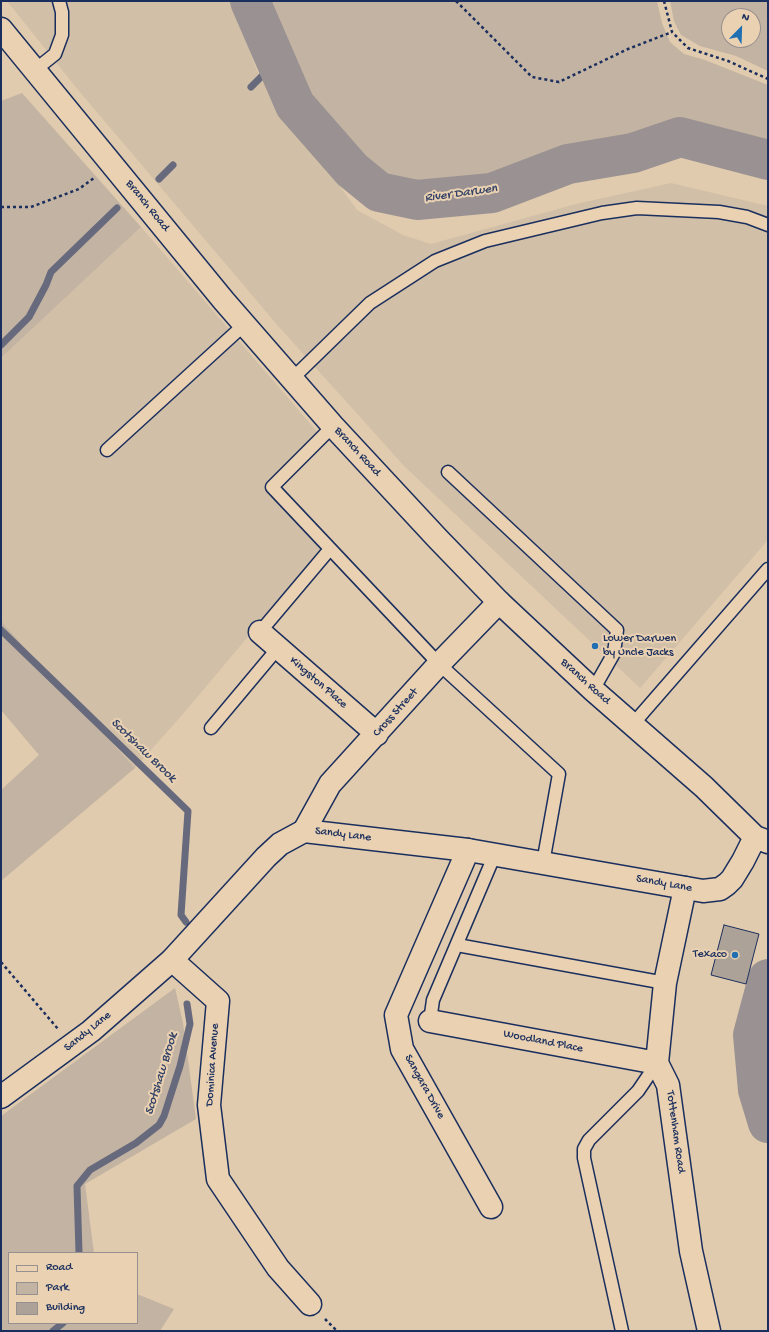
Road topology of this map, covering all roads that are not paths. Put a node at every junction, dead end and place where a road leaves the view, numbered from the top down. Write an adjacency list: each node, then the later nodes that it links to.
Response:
1 (59, 1): 3 (lane)
2 (1, 29): 3 (street, Branch Road)
3 (35, 70): 5 (street, Branch Road)
4 (768, 225): 6 (lane)
5 (245, 324): 6 (street, Branch Road); 8 (lane)
6 (292, 378): 7 (street, Branch Road)
7 (333, 426): 10 (lane); 12 (street, Branch Road)
8 (107, 450)
9 (448, 472): 16 (lane)
10 (330, 549): 13 (lane); 15 (lane)
11 (768, 569): 17 (lane)
12 (499, 602): 15 (street, Cross Street); 16 (street, Branch Road)
13 (260, 632): 14 (street, Kingston Place)
14 (278, 648): 18 (lane); 19 (street, Kingston Place)
15 (439, 664): 19 (street, Cross Street); 24 (lane)
16 (593, 690): 17 (street, Branch Road)
17 (633, 724): 21 (street, Branch Road)
18 (211, 728)
19 (377, 734): 20 (street, Cross Street)
20 (304, 831): 22 (street, Sandy Lane); 27 (street, Sandy Lane)
21 (761, 840): 25 (street, Sandy Lane)
22 (468, 850): 23 (street, Sandy Lane); 32 (street, Sangara Drive)
23 (495, 854): 24 (street, Sandy Lane); 26 (lane)
24 (543, 863): 25 (street, Sandy Lane)
25 (685, 888): 28 (street)
26 (456, 945): 28 (lane); 29 (lane)
27 (172, 960): 31 (street, Sandy Lane); 33 (street, Dominica Avenue)
28 (665, 982): 30 (street)
29 (430, 1021): 30 (street, Woodland Place)
30 (657, 1063): 34 (lane); 35 (street, Tottenham Road)
31 (1, 1097)
32 (491, 1206)
33 (310, 1304)
34 (622, 1331)
35 (708, 1331)

